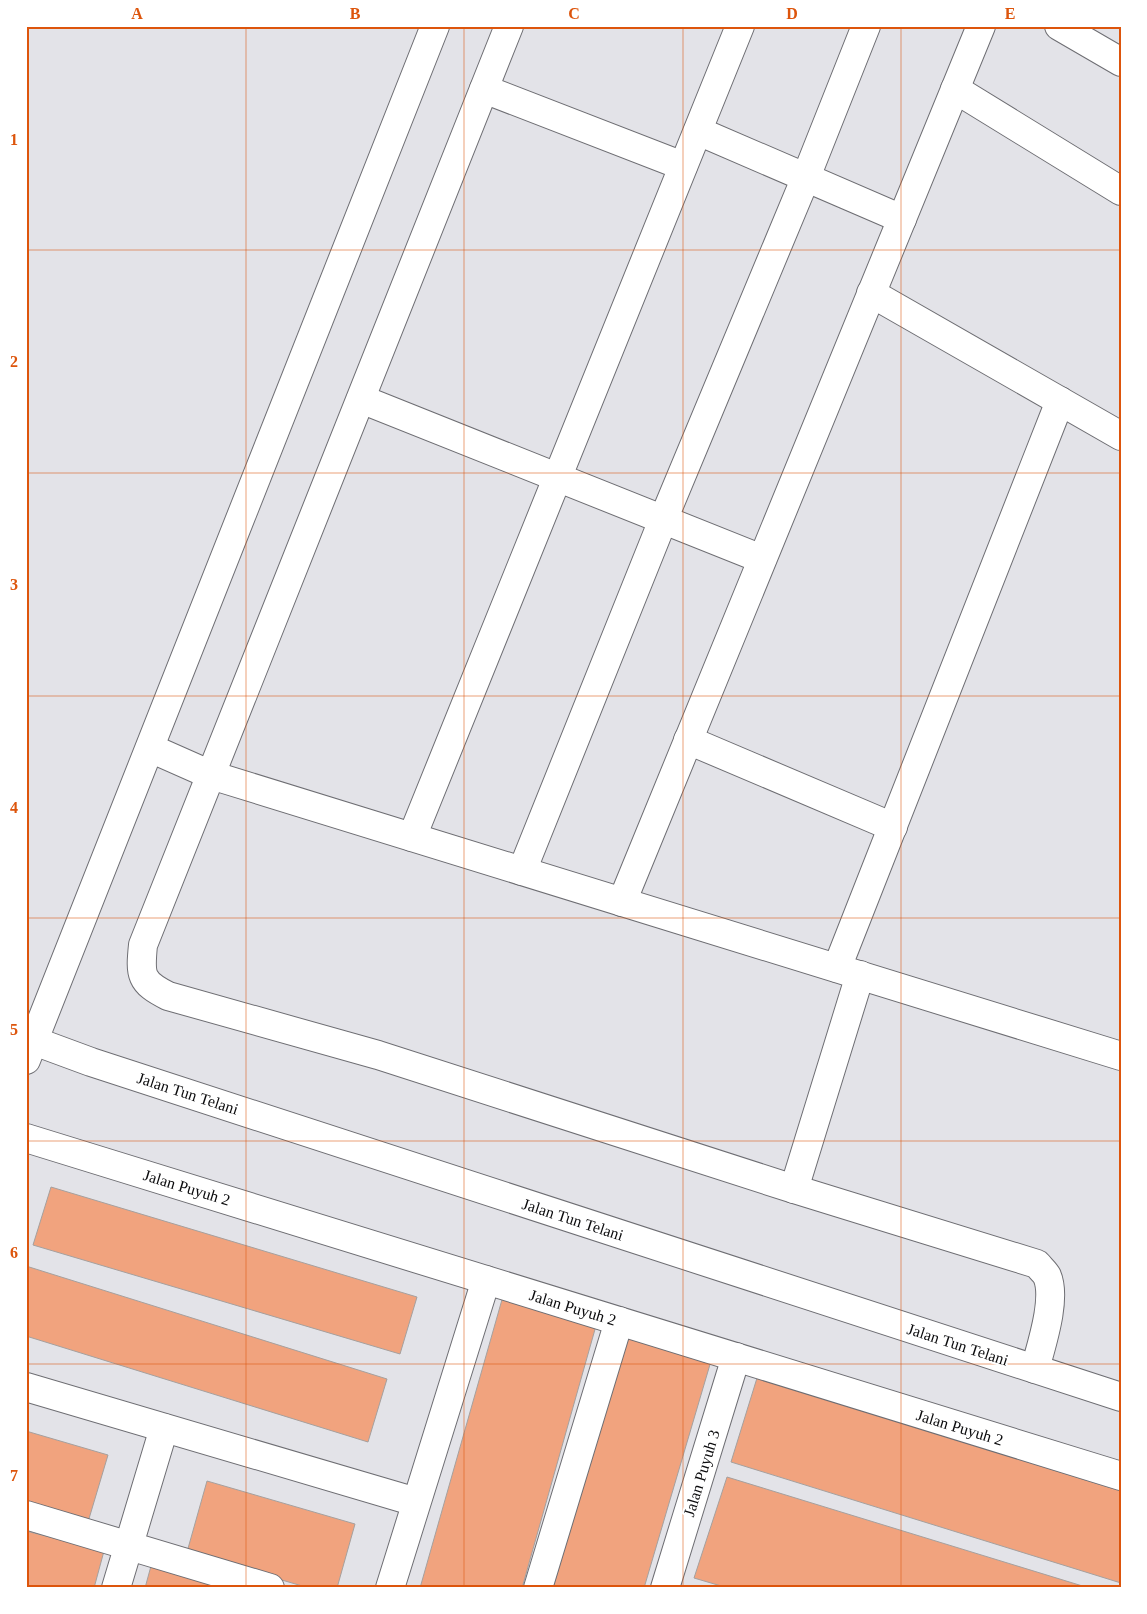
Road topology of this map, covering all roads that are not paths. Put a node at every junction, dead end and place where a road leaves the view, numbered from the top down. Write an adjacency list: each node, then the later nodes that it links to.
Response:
1 (435, 26): 23 (street)
2 (509, 26): 8 (street)
3 (740, 26): 10 (street)
4 (866, 26): 12 (street)
5 (981, 26): 9 (street)
6 (1059, 26): 7 (street)
7 (1121, 62)
8 (484, 89): 11 (street); 16 (street)
9 (955, 89): 13 (street); 14 (street)
10 (698, 131): 11 (street); 12 (street)
11 (683, 166): 19 (street)
12 (806, 177): 14 (street); 20 (street)
13 (1121, 190)
14 (902, 219): 15 (street)
15 (872, 293): 17 (street); 21 (street)
16 (361, 399): 19 (street); 24 (street)
17 (1060, 401): 18 (street); 25 (street)
18 (1121, 436)
19 (557, 477): 20 (street); 26 (street)
20 (664, 520): 21 (street); 27 (street)
21 (762, 559): 22 (street)
22 (688, 740): 25 (street); 28 (street)
23 (150, 748): 24 (street); 30 (street)
24 (211, 775): 26 (street); 33 (street)
25 (892, 827): 29 (street)
26 (412, 837): 27 (street)
27 (522, 871): 28 (street)
28 (622, 902): 29 (street)
29 (848, 972): 31 (street); 33 (street)
30 (29, 1046): 37 (street, Jalan Tun Telani)
31 (1121, 1056)
32 (26, 1138): 34 (street, Jalan Puyuh 2)
33 (794, 1188): 37 (street)
34 (486, 1280): 35 (street, Jalan Puyuh 2); 42 (street)
35 (618, 1321): 36 (street, Jalan Puyuh 2); 48 (street)
36 (736, 1357): 41 (street, Jalan Puyuh 2); 49 (street, Jalan Puyuh 3)
37 (1035, 1369): 39 (street, Jalan Tun Telani)
38 (26, 1386): 40 (street)
39 (1121, 1397)
40 (164, 1428): 42 (street); 44 (street)
41 (1121, 1476)
42 (416, 1502): 47 (street)
43 (26, 1515): 44 (street)
44 (128, 1546): 45 (street); 46 (street)
45 (116, 1588)
46 (270, 1588)
47 (390, 1588)
48 (538, 1588)
49 (665, 1588)

